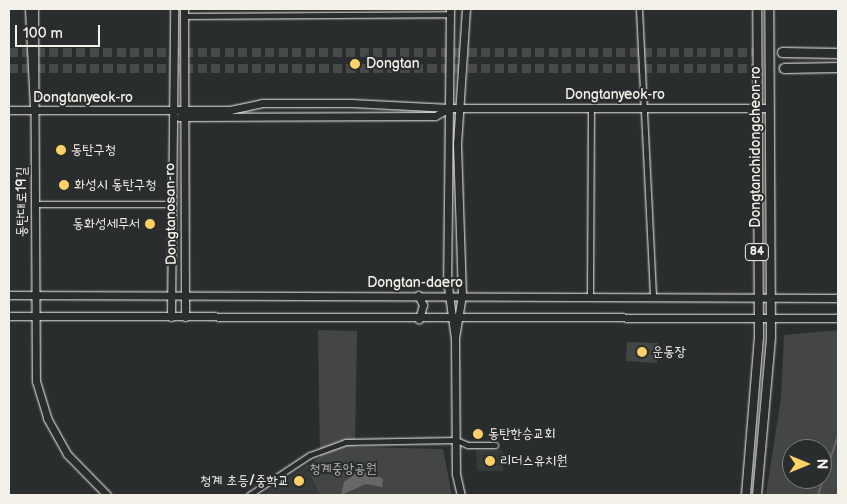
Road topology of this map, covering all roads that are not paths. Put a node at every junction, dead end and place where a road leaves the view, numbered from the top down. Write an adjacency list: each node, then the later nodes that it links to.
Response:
1 (29, 9): 22 (street)
2 (34, 9): 22 (street)
3 (174, 9): 23 (street)
4 (466, 9): 16 (street)
5 (639, 9): 18 (street)
6 (757, 9): 19 (main road, Dongtanchidongcheon-ro / 84)
7 (769, 9): 20 (main road, Dongtanchidongcheon-ro / 84)
8 (450, 11): 9 (street); 15 (street)
9 (184, 12): 24 (street, Dongtanosan-ro)
10 (782, 52): 11 (highway)
11 (838, 53)
12 (838, 67): 13 (highway)
13 (784, 68)
14 (403, 106): 15 (street, Dongtanyeok-ro); 24 (street, Dongtanyeok-ro); 25 (street)
15 (450, 108): 16 (street, Dongtanyeok-ro); 25 (street, Dongtanyeok-ro); 26 (street)
16 (461, 108): 17 (street, Dongtanyeok-ro); 26 (street)
17 (591, 108): 18 (street, Dongtanyeok-ro); 38 (street)
18 (644, 108): 19 (street, Dongtanyeok-ro); 39 (street)
19 (756, 108): 20 (street, Dongtanyeok-ro); 40 (main road, Dongtanchidongcheon-ro / 84)
20 (769, 108): 41 (main road, Dongtanchidongcheon-ro / 84)
21 (9, 110): 22 (street, Dongtanyeok-ro)
22 (35, 110): 23 (street, Dongtanyeok-ro); 27 (street, 동탄대로19길)
23 (172, 114): 24 (street, Dongtanyeok-ro); 28 (street)
24 (183, 114): 25 (street, Dongtanyeok-ro); 30 (street, Dongtanosan-ro)
25 (403, 116)
26 (454, 145): 36 (street); 37 (street)
27 (34, 204): 28 (street); 32 (street, 동탄대로19길)
28 (172, 204): 29 (street)
29 (171, 264): 30 (street); 33 (street)
30 (184, 265): 34 (street, Dongtanosan-ro)
31 (9, 295): 32 (street, Dongtan-daero)
32 (34, 295): 33 (street, Dongtan-daero); 44 (street, 동탄대로19길)
33 (171, 295): 34 (street, Dongtan-daero); 45 (street)
34 (185, 295): 35 (street, Dongtan-daero); 46 (street, Dongtanosan-ro)
35 (418, 295): 36 (street, Dongtan-daero); 50 (street)
36 (447, 295): 37 (street, Dongtan-daero); 51 (street)
37 (462, 295): 38 (street, Dongtan-daero); 52 (street)
38 (590, 295): 39 (street, Dongtan-daero)
39 (653, 295): 40 (street, Dongtan-daero)
40 (758, 296): 41 (street, Dongtan-daero); 47 (main road, Dongtanchidongcheon-ro / 84)
41 (770, 297): 42 (street, Dongtan-daero); 48 (main road, Dongtanchidongcheon-ro / 84)
42 (838, 298)
43 (9, 316): 44 (street)
44 (34, 316): 45 (street); 56 (street, 동탄대로19길)
45 (171, 317): 46 (street)
46 (185, 317): 50 (street)
47 (758, 318): 48 (street); 52 (street); 59 (main road, Dongtanchidongcheon-ro / 84)
48 (770, 318): 49 (street); 60 (main road, Dongtanchidongcheon-ro / 84)
49 (838, 318)
50 (419, 319): 51 (street)
51 (450, 320): 52 (street); 53 (street)
52 (461, 320): 53 (street)
53 (455, 338): 54 (street)
54 (456, 440): 55 (street); 57 (street); 58 (street)
55 (495, 445)
56 (107, 495)
57 (249, 495)
58 (461, 495)
59 (746, 495)
60 (757, 495)

